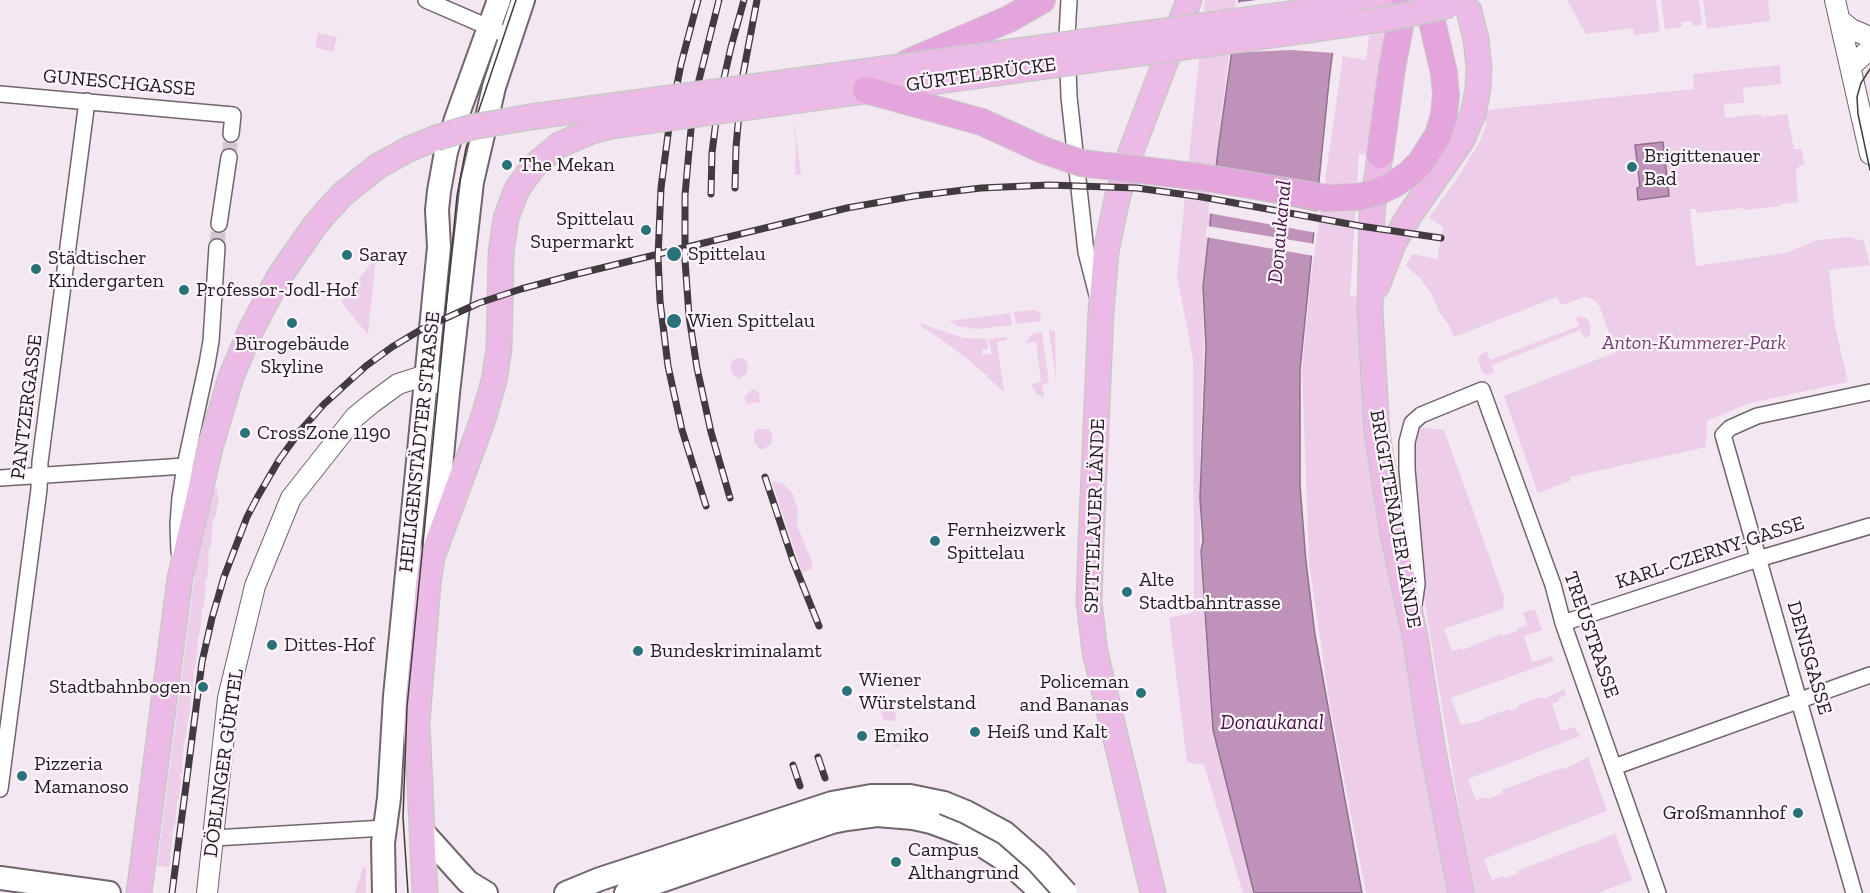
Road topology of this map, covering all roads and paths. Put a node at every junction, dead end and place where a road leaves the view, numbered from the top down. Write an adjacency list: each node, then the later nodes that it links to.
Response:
1 (426, 0): 12 (street)
2 (499, 0): 12 (main road, HEILIGENSTÄDTER STRASSE)
3 (523, 0): 13 (main road, HEILIGENSTÄDTER STRASSE)
4 (1042, 0): 16 (highway, bridge)
5 (1069, 0): 28 (street)
6 (1189, 0): 28 (main road, SPITTELAUER LÄNDE)
7 (1384, 0): 16 (main road, GÜRTELBRÜCKE, bridge)
8 (1405, 0): 23 (highway, BRIGITTENAUER LÄNDE)
9 (1835, 0): 11 (street)
10 (1453, 4): 18 (main road, GÜRTELBRÜCKE, bridge); 18 (highway, bridge); 27 (main road)
11 (1840, 20): 14 (street); 17 (street)
12 (489, 28): 13 (street); 29 (main road, HEILIGENSTÄDTER STRASSE)
13 (511, 37): 31 (main road, HEILIGENSTÄDTER STRASSE)
14 (1870, 37)
15 (1870, 49): 17 (street)
16 (898, 67): 38 (main road, GÜRTELBRÜCKE, bridge)
17 (1858, 74): 22 (street)
18 (866, 90): 36 (main road, GÜRTELBRÜCKE, bridge)
19 (0, 94): 20 (street, GUNESCHGASSE)
20 (87, 101): 21 (street, GUNESCHGASSE); 33 (street, PANTZERGASSE)
21 (231, 134)
22 (1870, 154)
23 (1380, 155): 27 (main road, BRIGITTENAUER LÄNDE)
24 (229, 158): 25 (street)
25 (219, 224)
26 (217, 247): 32 (street)
27 (1370, 309): 39 (main road, BRIGITTENAUER LÄNDE)
28 (1101, 312): 61 (main road, SPITTELAUER LÄNDE)
29 (426, 375): 31 (street); 46 (main road, HEILIGENSTÄDTER STRASSE); 49 (street, DÖBLINGER GÜRTEL)
30 (1870, 392): 37 (street, DENISGASSE)
31 (448, 393): 36 (main road, HEILIGENSTÄDTER STRASSE)
32 (185, 466): 33 (street); 38 (street)
33 (40, 475): 34 (street); 44 (street, PANTZERGASSE)
34 (0, 478)
35 (1870, 526): 37 (street, KARL-CZERNY-GASSE)
36 (432, 557): 47 (main road, HEILIGENSTÄDTER STRASSE)
37 (1758, 559): 40 (street, KARL-CZERNY-GASSE); 42 (street, DENISGASSE)
38 (180, 578): 52 (main road)
39 (1412, 623): 40 (street, TREUSTRASSE); 62 (main road, BRIGITTENAUER LÄNDE)
40 (1563, 623): 43 (street, TREUSTRASSE)
41 (1870, 675): 42 (street)
42 (1800, 700): 43 (street); 64 (street, DENISGASSE)
43 (1614, 767): 63 (street, TREUSTRASSE)
44 (0, 789)
45 (808, 820): 48 (main road); 59 (main road); 60 (main road, bridge)
46 (385, 828): 49 (street); 54 (main road, HEILIGENSTÄDTER STRASSE)
47 (422, 831): 55 (main road, HEILIGENSTÄDTER STRASSE); 56 (main road)
48 (771, 833): 57 (main road); 58 (main road)
49 (214, 838): 53 (street, DÖBLINGER GÜRTEL)
50 (0, 878): 51 (main road)
51 (109, 893)
52 (139, 893)
53 (207, 893)
54 (384, 893)
55 (425, 893)
56 (486, 893)
57 (566, 893)
58 (626, 893)
59 (1042, 893)
60 (1065, 893)
61 (1153, 893)
62 (1461, 893)
63 (1658, 893)
64 (1854, 893)

